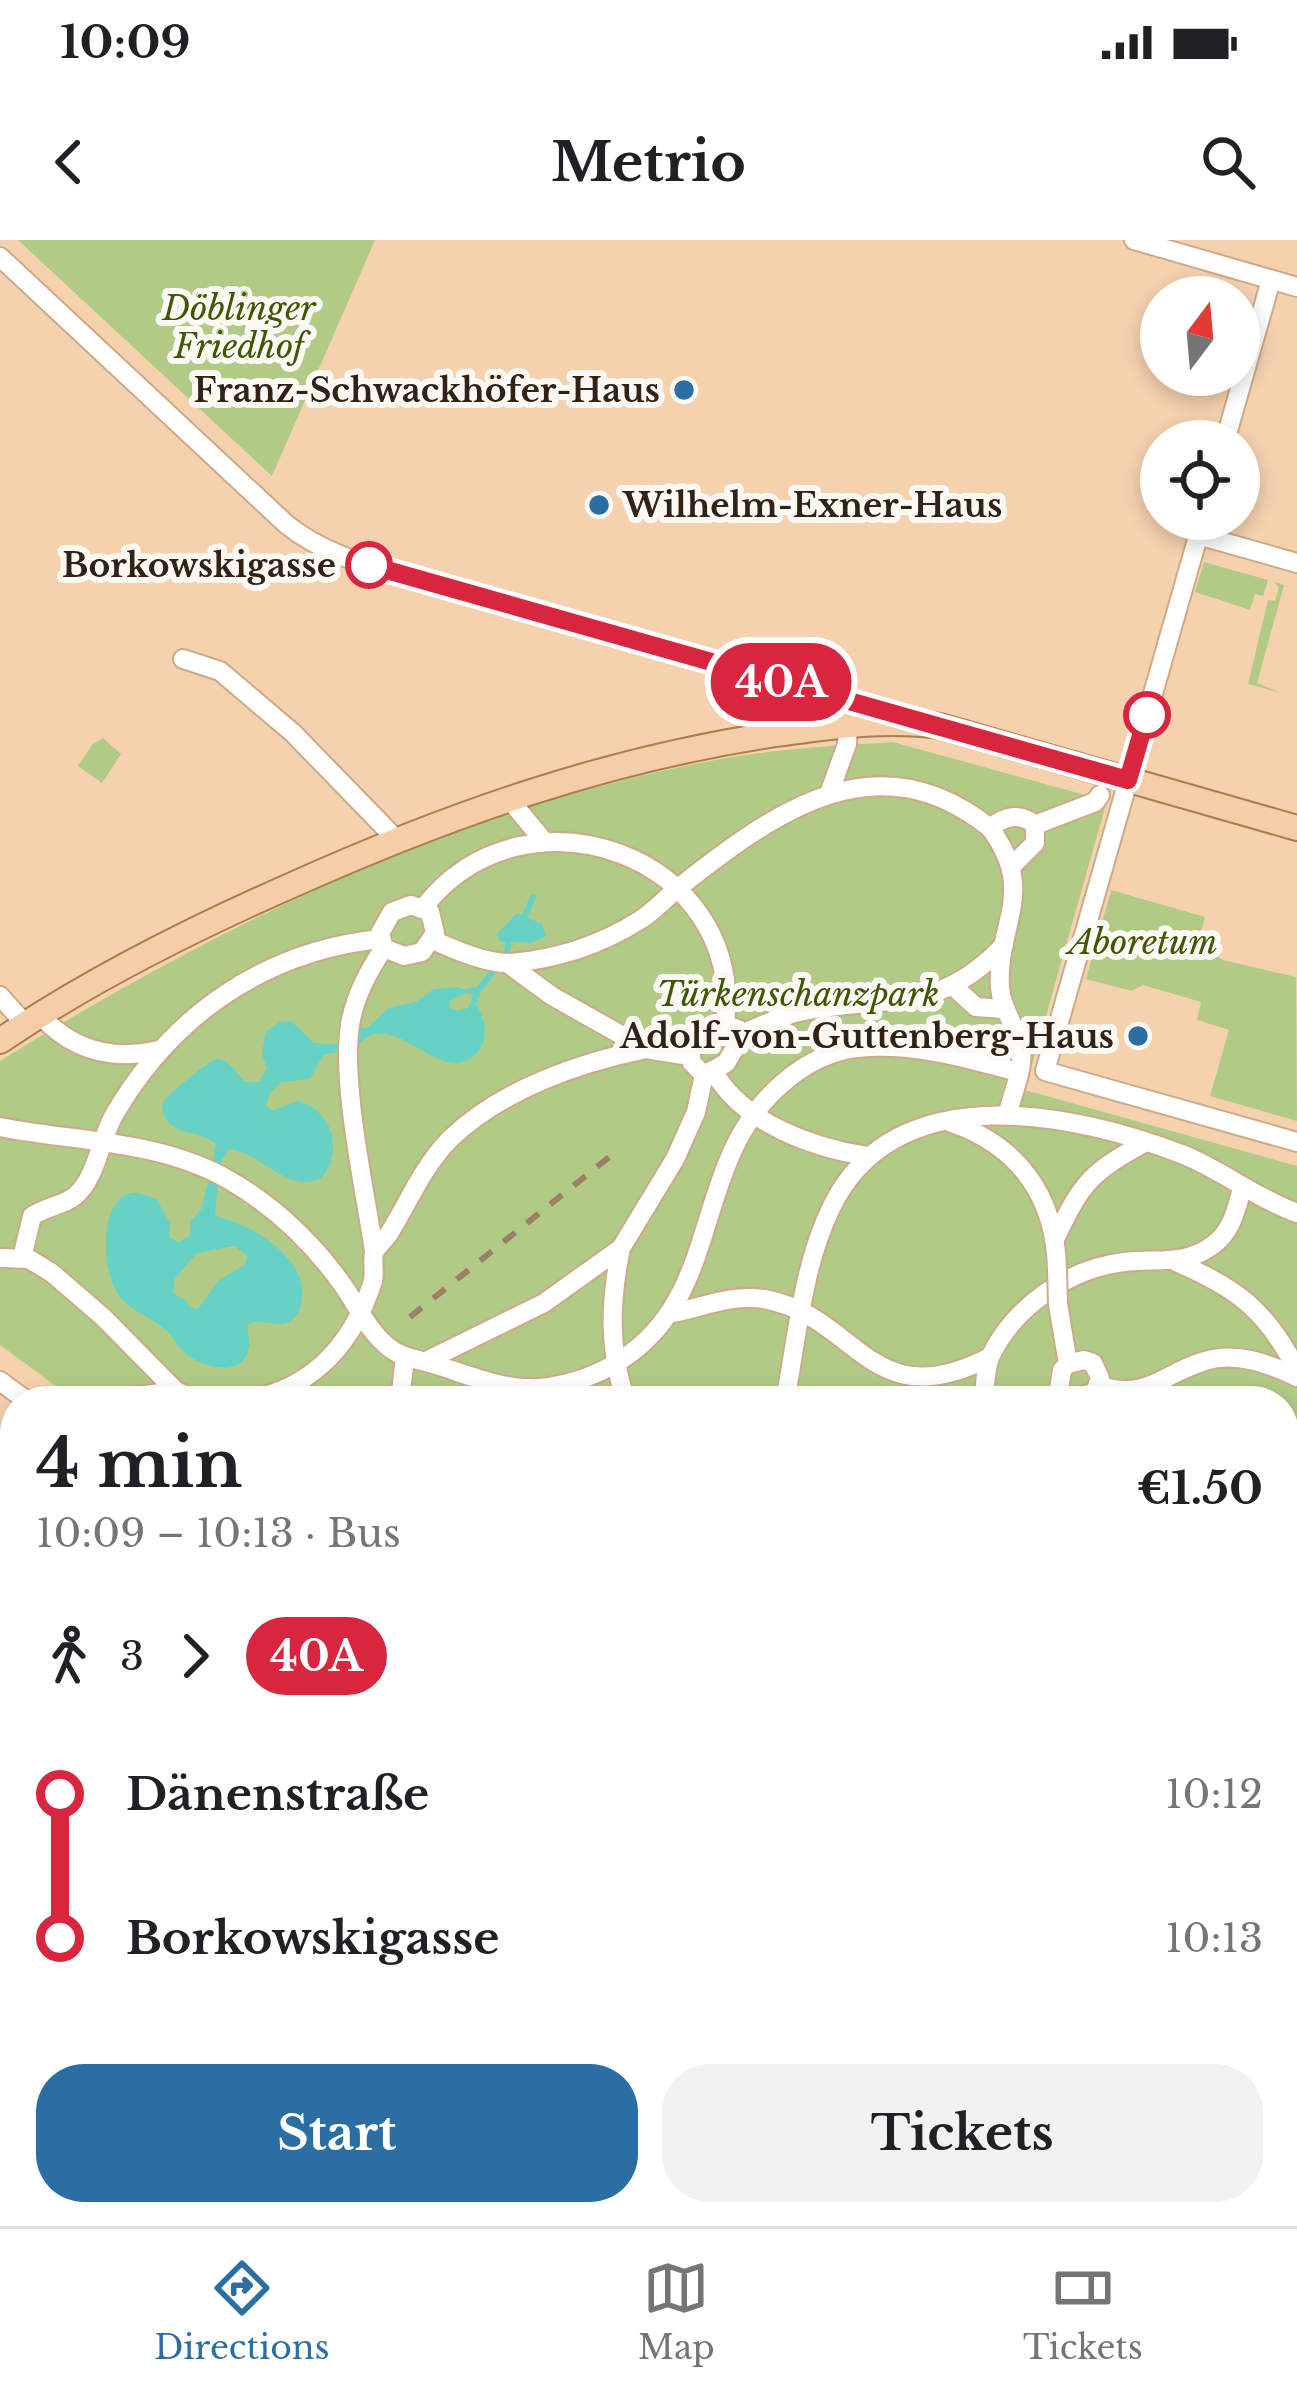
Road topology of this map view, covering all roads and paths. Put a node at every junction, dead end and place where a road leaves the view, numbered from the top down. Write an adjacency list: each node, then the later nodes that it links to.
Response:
1 (1134, 240): 3 (street)
2 (0, 257): 10 (street)
3 (1271, 280): 4 (street); 5 (street)
4 (1297, 287)
5 (1231, 420)
6 (1196, 540): 14 (street)
7 (1235, 540): 8 (street)
8 (1297, 563)
9 (183, 659): 21 (street)
10 (782, 682): 12 (street); 13 (street)
11 (848, 725): 12 (main road); 13 (main road); 15 (street)
12 (940, 726): 14 (main road)
13 (784, 733): 17 (main road)
14 (1128, 780): 20 (main road); 47 (street)
15 (830, 791): 19 (street); 24 (street)
16 (1100, 795): 18 (street)
17 (509, 799): 21 (main road); 22 (street)
18 (1034, 824): 19 (street); 23 (street)
19 (990, 828): 23 (street)
20 (1297, 828)
21 (396, 839): 33 (main road)
22 (543, 840): 24 (street); 25 (street)
23 (1012, 866): 28 (street)
24 (677, 888): 29 (street); 34 (street)
25 (424, 907): 26 (street); 27 (street)
26 (433, 940): 27 (street); 29 (street)
27 (382, 944): 37 (street); 53 (street)
28 (1004, 945): 30 (street); 32 (street)
29 (507, 963): 36 (street)
30 (954, 987): 32 (street); 34 (street)
31 (0, 996): 33 (street)
32 (1003, 1009): 39 (street)
33 (33, 1020): 35 (main road); 37 (street)
34 (733, 1028): 38 (street); 40 (street)
35 (0, 1041)
36 (646, 1049): 38 (street); 53 (street)
37 (158, 1050): 45 (street)
38 (690, 1056): 40 (street)
39 (1018, 1072): 41 (street); 42 (street)
40 (710, 1073): 41 (street); 52 (street)
41 (754, 1111): 48 (street); 58 (street)
42 (1009, 1113): 43 (street); 46 (street)
43 (947, 1122): 48 (street); 51 (street)
44 (0, 1127): 45 (street)
45 (101, 1141): 55 (street); 57 (street)
46 (1146, 1142): 49 (street); 51 (street)
47 (1297, 1142)
48 (867, 1156): 59 (street)
49 (1242, 1189): 50 (street); 56 (street)
50 (1297, 1213)
51 (1056, 1237): 63 (street, bridge)
52 (621, 1248): 62 (street); 64 (street)
53 (374, 1251): 57 (street)
54 (0, 1258): 55 (street)
55 (22, 1258): 66 (street)
56 (1177, 1262): 60 (street); 65 (street)
57 (360, 1312): 61 (street); 67 (street)
58 (673, 1313): 59 (street); 64 (street)
59 (802, 1314): 60 (street); 72 (street)
60 (990, 1357): 73 (street)
61 (405, 1358): 62 (street); 68 (street)
62 (426, 1361): 69 (street)
63 (1068, 1364): 74 (street); 75 (street)
64 (614, 1366): 70 (street); 71 (street)
65 (1297, 1374): 76 (street)
66 (171, 1386)
67 (292, 1386)
68 (402, 1386)
69 (503, 1386)
70 (543, 1386)
71 (621, 1386)
72 (788, 1386)
73 (986, 1386)
74 (1059, 1386)
75 (1099, 1386)
76 (1155, 1386)

